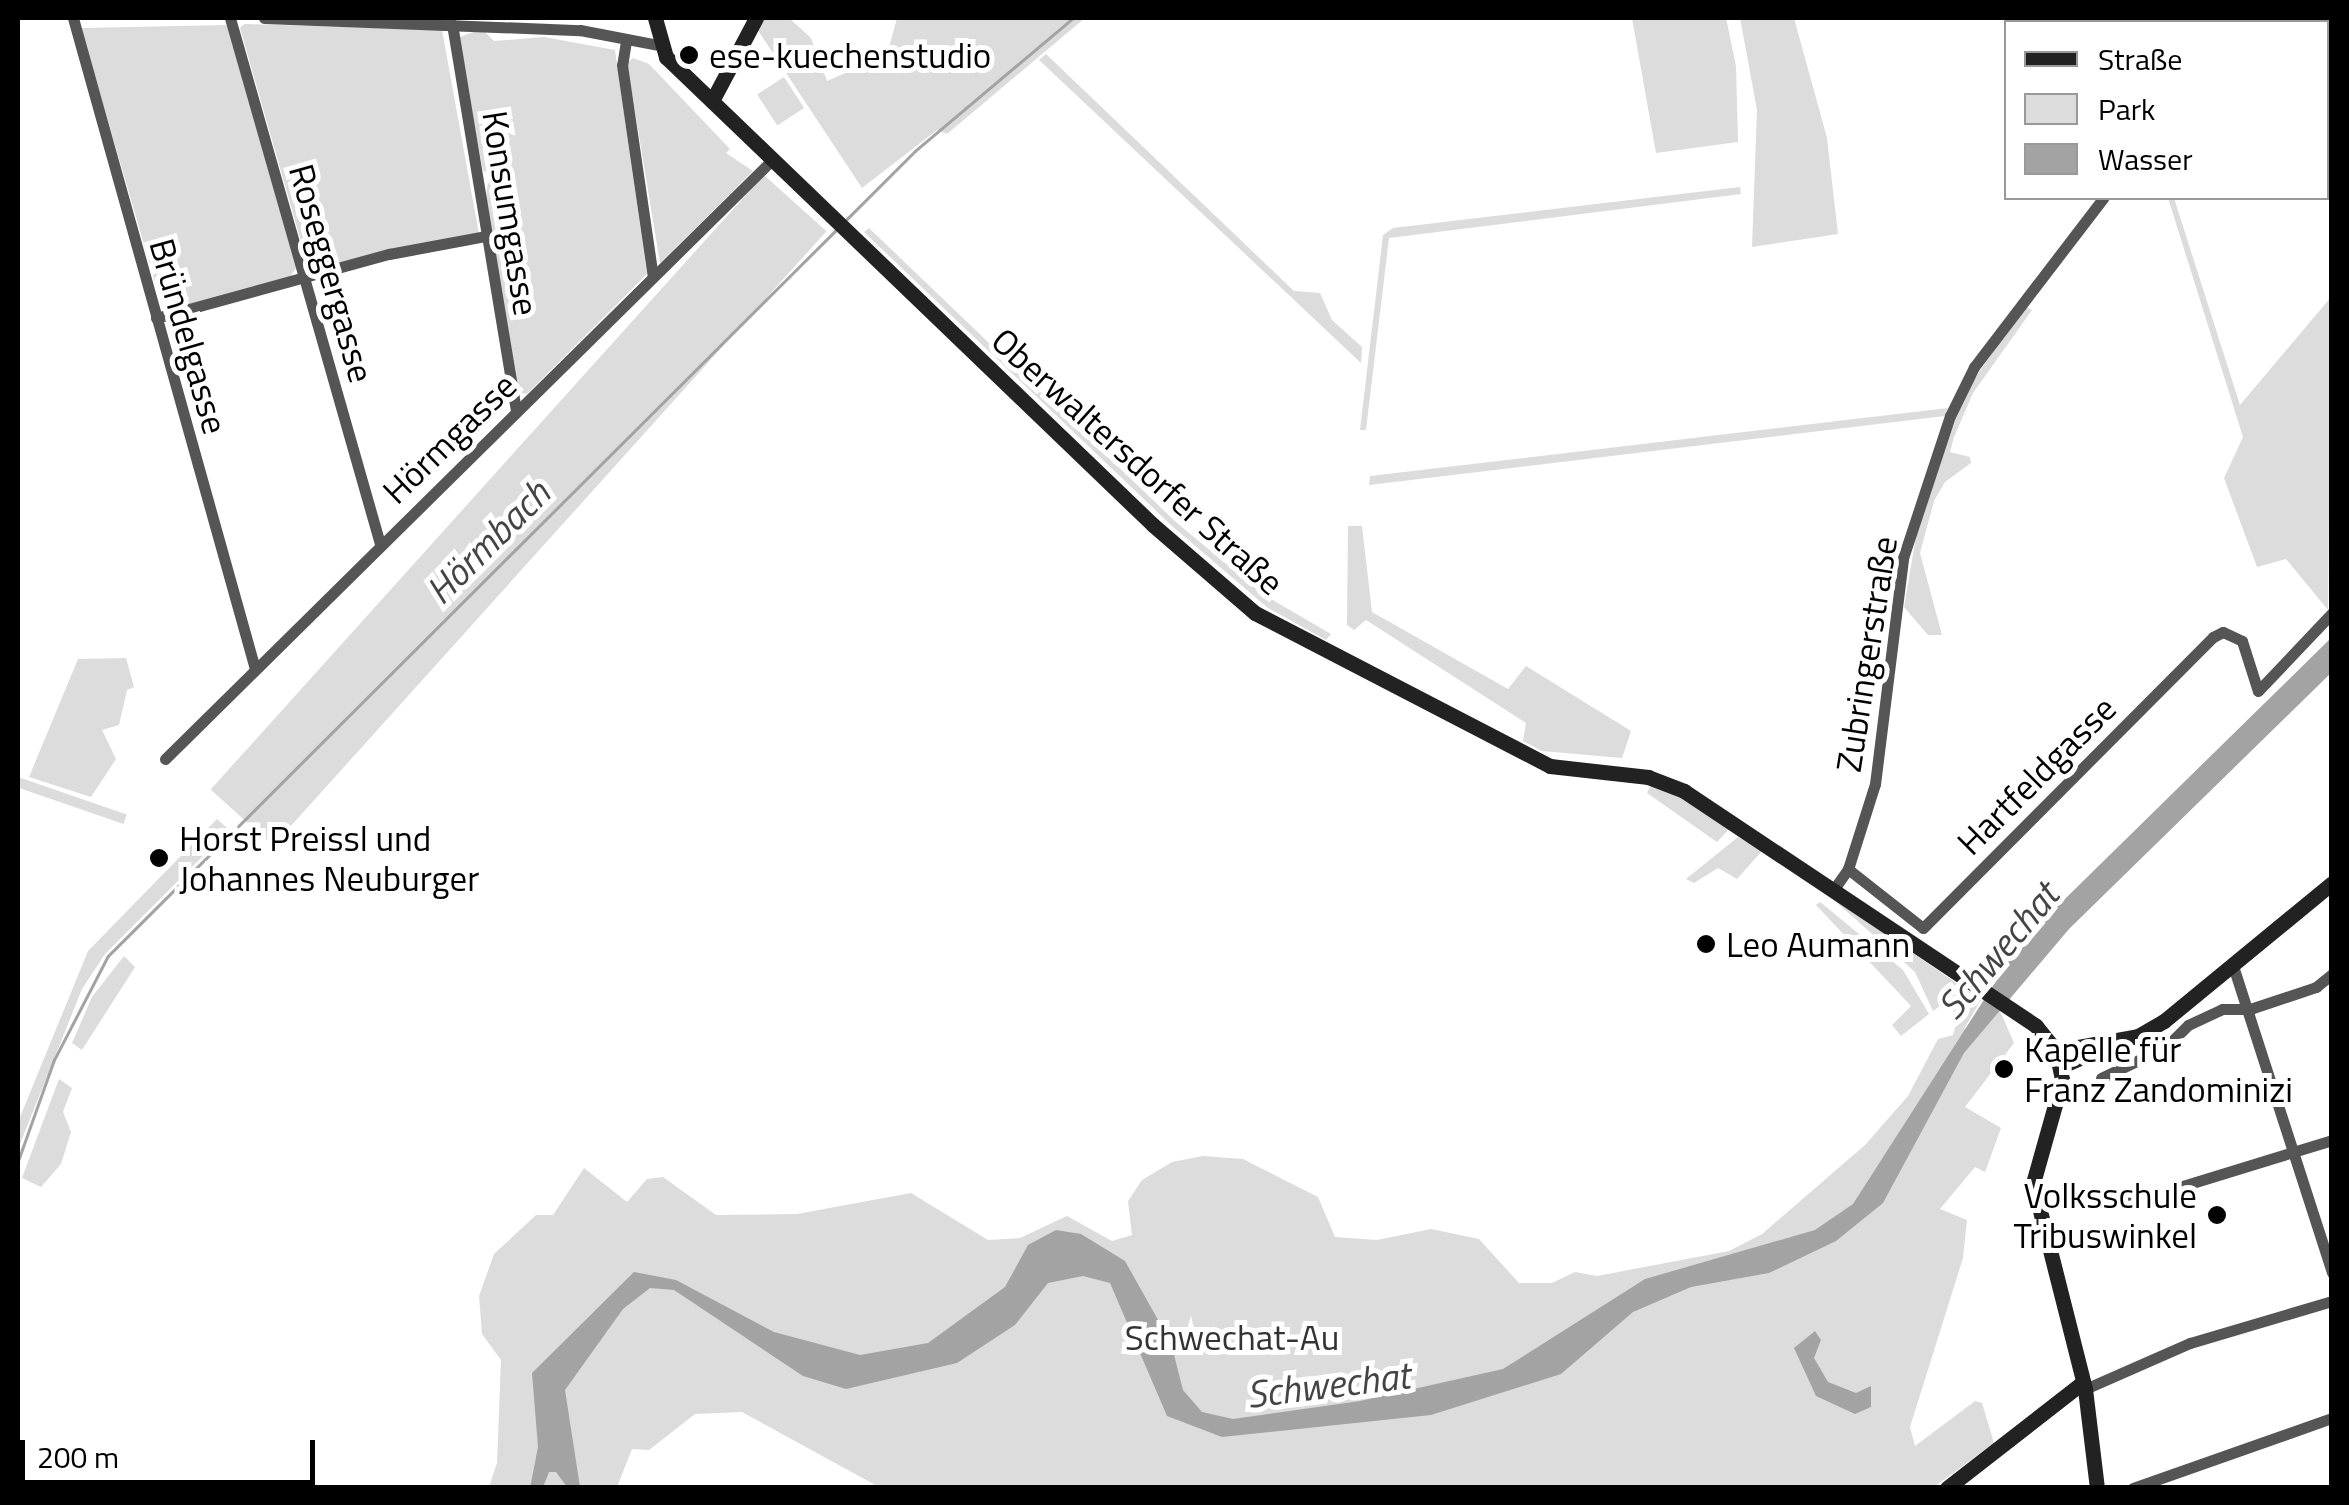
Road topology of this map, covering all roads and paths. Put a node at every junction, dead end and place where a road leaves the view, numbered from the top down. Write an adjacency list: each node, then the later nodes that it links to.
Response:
1 (74, 18): 15 (street, Bründelgasse)
2 (230, 18): 13 (street, Roseggergasse)
3 (264, 18): 6 (street)
4 (655, 18): 8 (street)
5 (756, 18): 9 (street)
6 (452, 24): 7 (street); 12 (street, Konsumgasse)
7 (626, 41): 8 (street); 14 (street)
8 (658, 46): 9 (street, Oberwaltersdorfer Straße)
9 (712, 100): 10 (street, Oberwaltersdorfer Straße)
10 (773, 158): 14 (street, Hörmgasse); 23 (street, Oberwaltersdorfer Straße)
11 (2100, 200): 21 (street, Zubringerstraße)
12 (486, 236): 13 (street); 16 (street, Konsumgasse)
13 (304, 276): 15 (street); 17 (street, Roseggergasse)
14 (653, 277): 16 (street, Hörmgasse)
15 (156, 318): 19 (street, Bründelgasse)
16 (516, 410): 17 (street, Hörmgasse)
17 (380, 544): 19 (street, Hörmgasse)
18 (2332, 613): 21 (street, Hartfeldgasse)
19 (255, 669): 20 (street, Hörmgasse)
20 (165, 759)
21 (1848, 869): 23 (street)
22 (2332, 882): 24 (street)
23 (1834, 890): 29 (street, Oberwaltersdorfer Straße)
24 (2234, 969): 26 (street); 27 (street)
25 (2332, 974): 26 (street)
26 (2250, 1009): 30 (street); 33 (street)
27 (2110, 1043): 28 (street); 29 (street)
28 (2090, 1056): 29 (street); 31 (street)
29 (2059, 1058): 31 (street)
30 (2102, 1078)
31 (2058, 1098): 37 (street)
32 (2332, 1140): 33 (street)
33 (2294, 1152): 34 (street); 35 (street)
34 (2124, 1204)
35 (2332, 1272)
36 (2332, 1301): 37 (street)
37 (2084, 1391): 39 (street); 40 (street)
38 (2332, 1418): 41 (street)
39 (1947, 1488)
40 (2096, 1488)
41 (2133, 1488)

